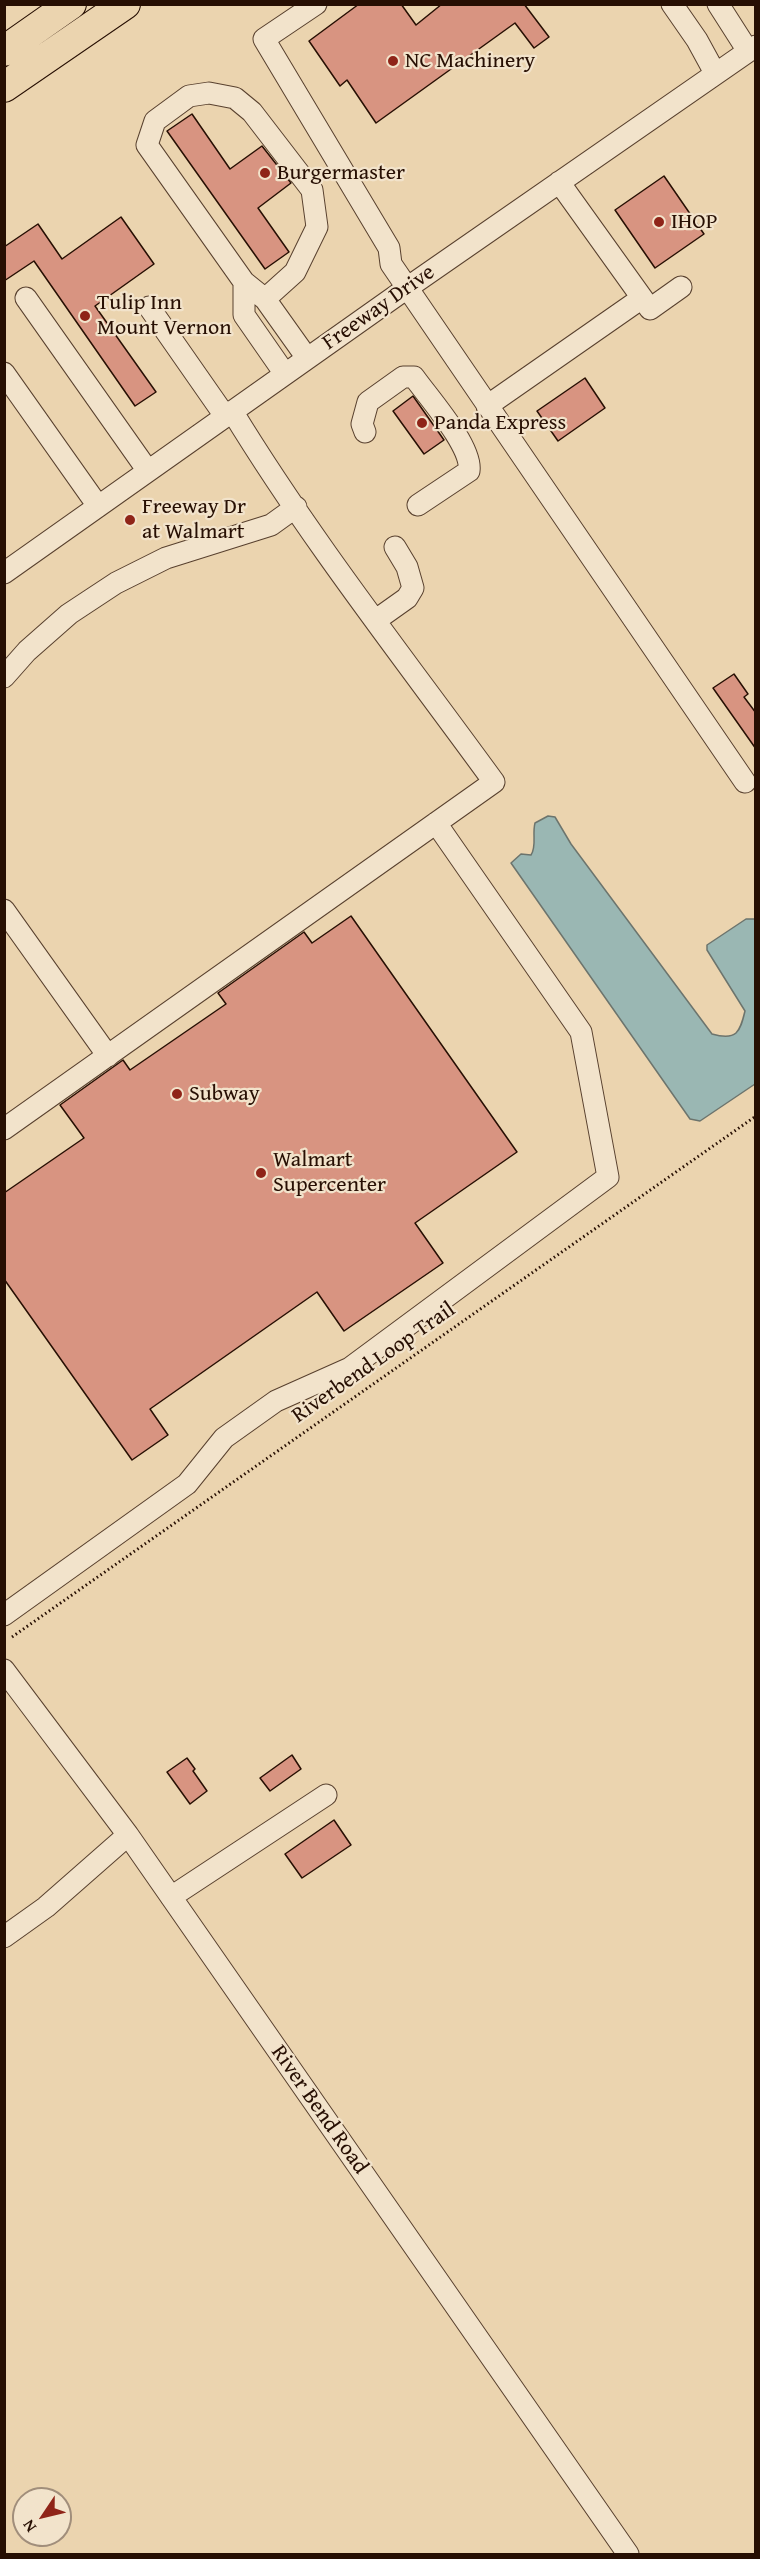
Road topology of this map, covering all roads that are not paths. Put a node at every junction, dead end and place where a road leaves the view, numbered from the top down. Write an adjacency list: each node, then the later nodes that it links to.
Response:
1 (36, 4): 8 (highway)
2 (71, 4): 11 (highway)
3 (125, 4): 9 (highway)
4 (136, 4): 9 (highway)
5 (316, 4): 17 (street)
6 (672, 4): 12 (street)
7 (718, 4): 10 (street)
8 (4, 28)
9 (70, 42): 13 (highway)
10 (752, 48): 12 (street, Freeway Drive)
11 (4, 51)
12 (715, 73): 14 (street, Freeway Drive)
13 (4, 87)
14 (560, 182): 17 (street, Freeway Drive); 19 (street)
15 (244, 282): 20 (street); 20 (street); 24 (street)
16 (681, 287): 19 (street)
17 (407, 288): 22 (street, Freeway Drive); 25 (street)
18 (26, 298): 28 (street)
19 (642, 298): 25 (street)
20 (265, 300): 22 (street)
21 (149, 308): 26 (street)
22 (307, 358): 24 (street, Freeway Drive)
23 (4, 373): 29 (street)
24 (285, 374): 26 (street, Freeway Drive)
25 (487, 406): 36 (street)
26 (229, 414): 28 (street, Freeway Drive); 31 (street)
27 (365, 432): 30 (street)
28 (148, 471): 29 (street, Freeway Drive)
29 (98, 506): 33 (street, Freeway Drive)
30 (418, 506)
31 (296, 507): 34 (street); 35 (street)
32 (395, 547): 34 (street)
33 (7, 564)
34 (376, 620): 37 (street)
35 (4, 677)
36 (745, 782)
37 (436, 823): 39 (street); 41 (street)
38 (4, 910): 39 (street)
39 (108, 1056): 40 (street)
40 (4, 1129)
41 (4, 1615)
42 (4, 1670): 44 (street, River Bend Road)
43 (326, 1795): 45 (street)
44 (128, 1835): 45 (street, River Bend Road); 46 (street)
45 (171, 1897): 47 (street, River Bend Road)
46 (4, 1937)
47 (628, 2554)

